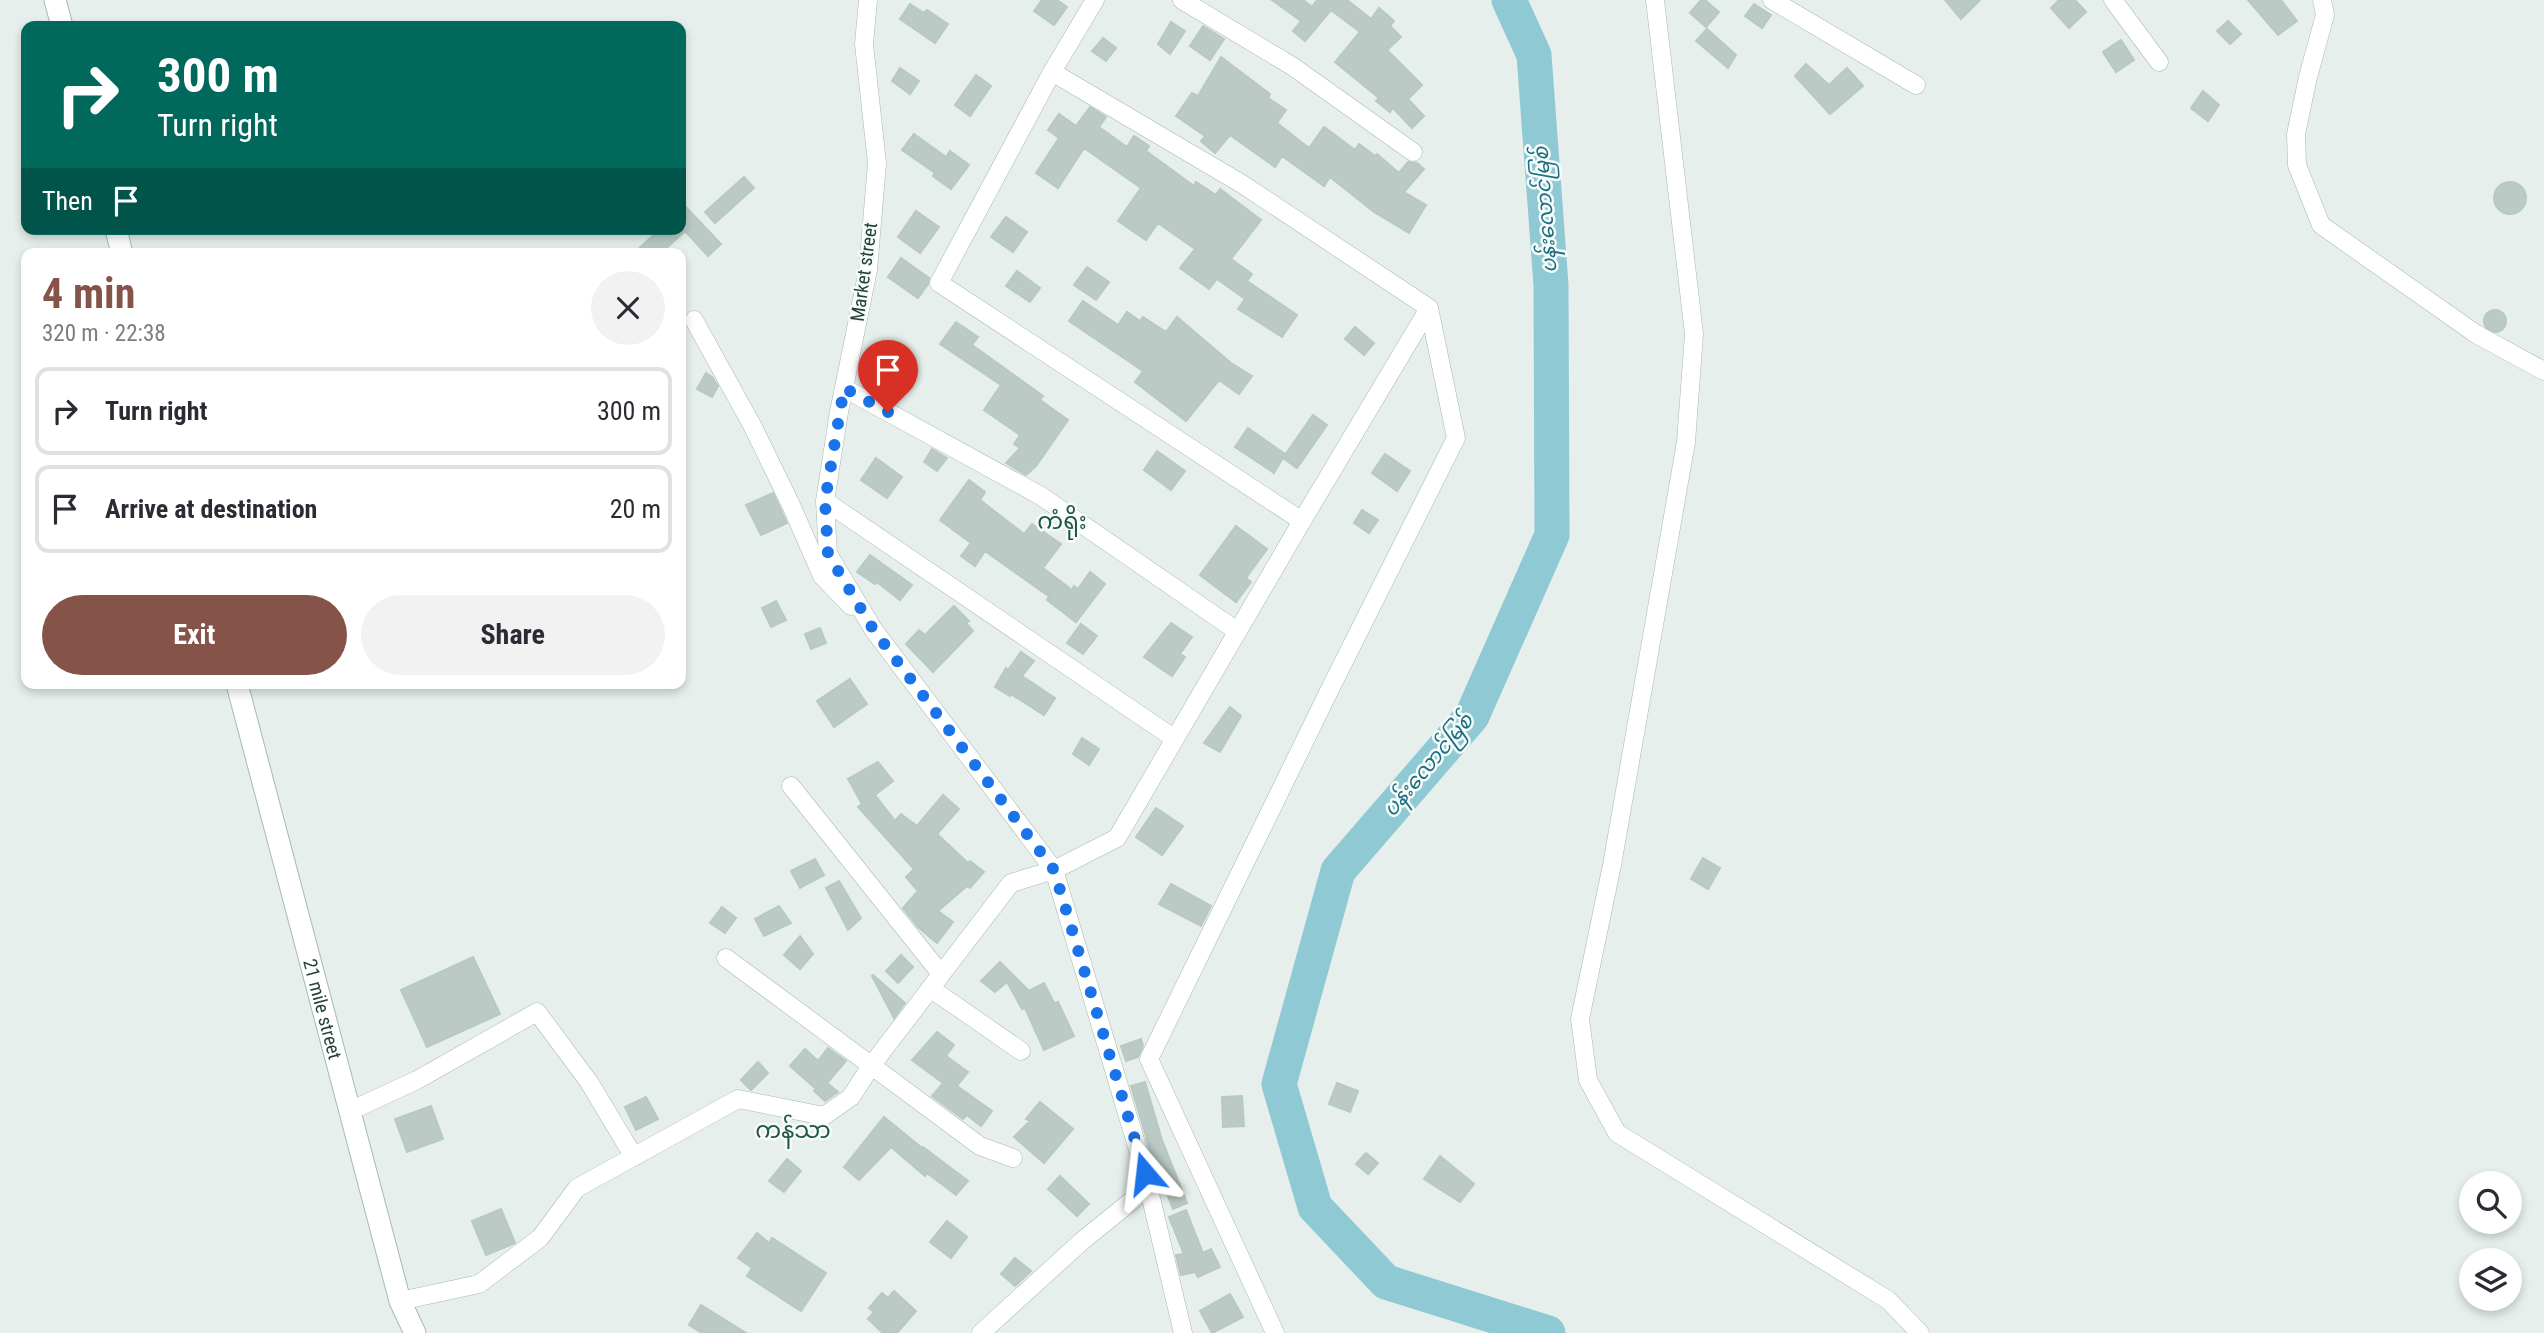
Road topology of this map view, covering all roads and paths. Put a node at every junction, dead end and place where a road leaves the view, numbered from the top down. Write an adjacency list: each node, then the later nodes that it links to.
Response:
1 (55, 0): 9 (street)
2 (868, 0): 17 (street, Market street)
3 (1095, 0): 11 (street)
4 (1182, 0): 13 (street)
5 (1655, 0): 39 (street)
6 (1772, 0): 12 (street)
7 (2113, 0): 10 (street)
8 (2322, 0): 16 (street)
9 (61, 21)
10 (2159, 62)
11 (1052, 72): 14 (street); 19 (street)
12 (1916, 85)
13 (1413, 152)
14 (1429, 308): 19 (street); 38 (street)
15 (694, 320): 20 (street)
16 (2544, 371)
17 (844, 388): 18 (street, Market street); 21 (street)
18 (825, 501): 20 (street, Market street); 23 (street)
19 (1302, 521): 21 (street)
20 (873, 629): 25 (street, Market street)
21 (1237, 631): 23 (street)
22 (238, 689): 30 (street, 21 mile street)
23 (1175, 739): 25 (street)
24 (791, 786): 27 (street)
25 (1054, 870): 27 (street); 33 (street, Market street)
26 (726, 958): 29 (street)
27 (936, 981): 28 (street); 29 (street)
28 (1021, 1051)
29 (871, 1066): 31 (street); 32 (street)
30 (350, 1111): 31 (street); 34 (street, 21 mile street)
31 (634, 1157): 34 (street)
32 (1013, 1158)
33 (1145, 1173): 36 (street); 37 (street, Market street)
34 (400, 1301): 35 (street, 21 mile street)
35 (415, 1333)
36 (981, 1333)
37 (1183, 1333)
38 (1275, 1333)
39 (1920, 1333)

